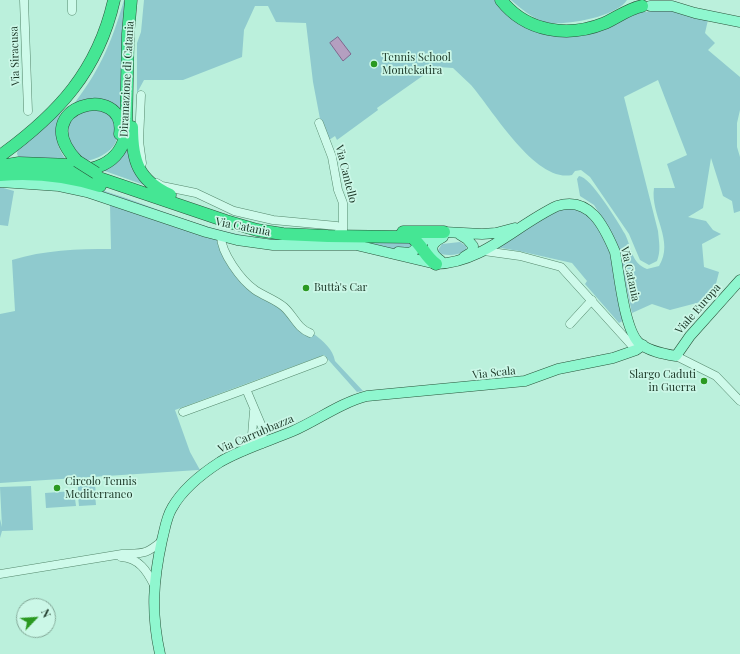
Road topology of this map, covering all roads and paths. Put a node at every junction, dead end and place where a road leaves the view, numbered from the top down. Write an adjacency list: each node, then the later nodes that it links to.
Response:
1 (24, 0): 14 (street, Via Siracusa)
2 (72, 0): 10 (street)
3 (110, 0): 12 (highway)
4 (114, 0): 12 (highway, Diramazione di Catania)
5 (501, 0): 8 (highway)
6 (505, 0): 8 (highway)
7 (130, 2): 17 (highway); 19 (highway, Diramazione di Catania); 23 (highway)
8 (642, 2): 9 (main road)
9 (668, 3): 11 (main road)
10 (72, 11)
11 (740, 22)
12 (108, 24): 16 (highway, Diramazione di Catania)
13 (141, 95): 25 (street, Via Catania)
14 (28, 111)
15 (319, 123): 25 (street, Via Cantello)
16 (0, 156)
17 (75, 162): 18 (highway); 20 (highway, bridge)
18 (0, 166)
19 (0, 170)
20 (93, 174): 23 (highway); 28 (highway)
21 (0, 175): 28 (highway)
22 (0, 182): 27 (main road, Via Catania)
23 (200, 210): 25 (highway)
24 (535, 218): 26 (main road); 31 (main road, Via Catania); 37 (main road, Via Catania)
25 (341, 231): 26 (highway)
26 (452, 233): 29 (main road); 32 (main road); 32 (main road)
27 (220, 236): 30 (main road, Via Catania); 36 (street)
28 (328, 236): 29 (highway)
29 (420, 245): 30 (main road); 32 (highway)
30 (373, 248): 32 (main road, Via Catania)
31 (484, 251): 32 (main road, Via Catania); 34 (street)
32 (445, 264)
33 (740, 280): 38 (main road, Viale Europa)
34 (592, 300): 35 (street); 37 (street)
35 (570, 324)
36 (310, 333)
37 (640, 348): 38 (main road); 42 (main road, Via Scala)
38 (676, 356): 41 (street)
39 (322, 360): 40 (street)
40 (246, 389): 43 (street); 44 (street)
41 (740, 401)
42 (343, 405): 47 (main road, Via Carrubbazza)
43 (254, 410): 45 (street); 46 (street)
44 (183, 412)
45 (264, 429): 47 (street); 48 (street)
46 (253, 431): 48 (street); 49 (street)
47 (283, 435): 48 (main road, Via Carrubbazza)
48 (262, 444): 49 (main road, Via Carrubbazza)
49 (243, 452): 50 (main road, Via Carrubbazza)
50 (162, 541): 51 (street); 53 (main road, Via Carrubbazza)
51 (141, 554): 52 (street); 53 (street)
52 (112, 557): 54 (street); 55 (street)
53 (157, 562): 54 (street); 56 (main road, Via Carrubbazza)
54 (139, 563): 56 (street)
55 (0, 574)
56 (154, 585): 57 (main road, Via Carrubbazza)
57 (160, 654)

